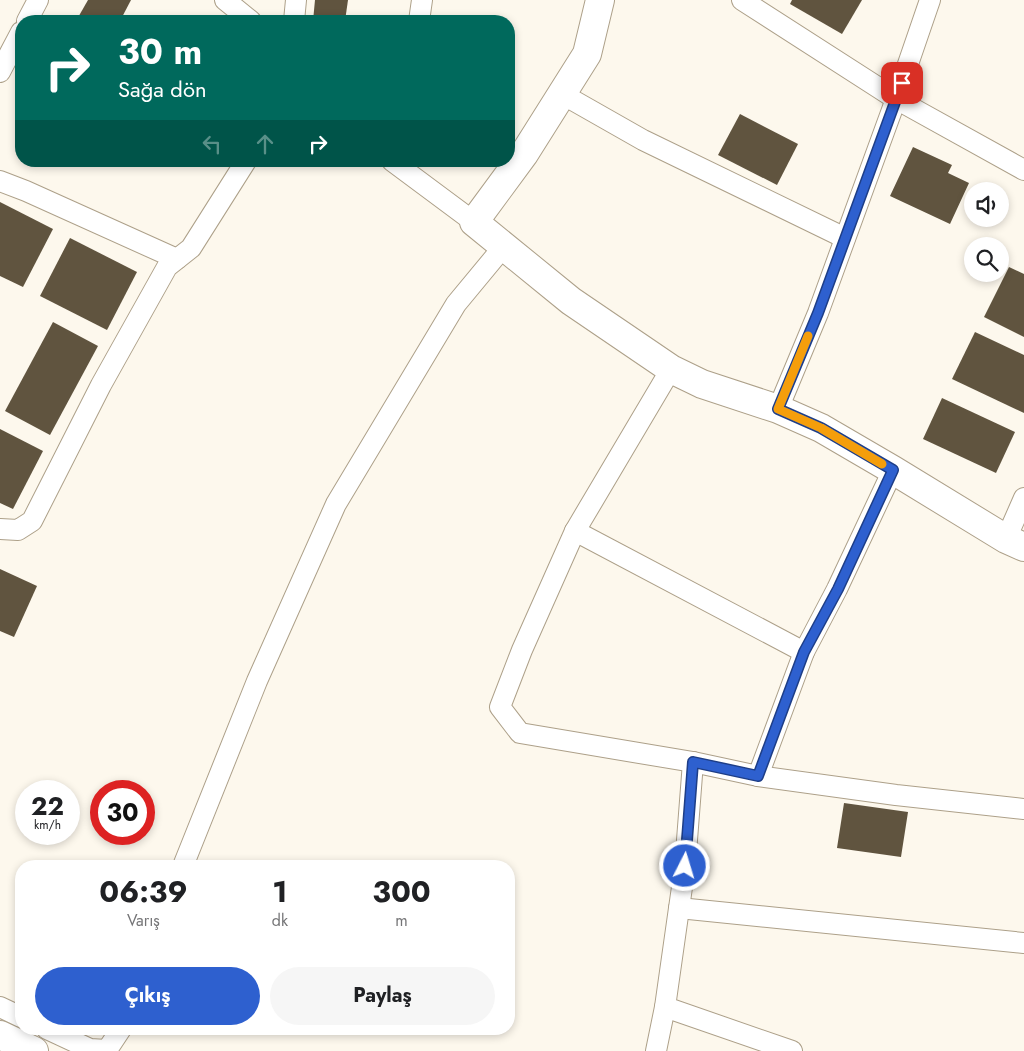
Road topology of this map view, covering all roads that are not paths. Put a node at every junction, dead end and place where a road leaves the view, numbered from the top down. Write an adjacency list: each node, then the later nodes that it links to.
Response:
1 (38, 0): 8 (street)
2 (225, 0): 9 (street)
3 (296, 0): 10 (street)
4 (422, 0): 11 (street)
5 (600, 0): 14 (main road)
6 (742, 0): 15 (street)
7 (930, 0): 15 (street)
8 (30, 15)
9 (244, 15)
10 (295, 15)
11 (420, 15)
12 (15, 43): 13 (street)
13 (0, 72)
14 (562, 94): 16 (main road); 23 (street)
15 (896, 99): 20 (street); 23 (street)
16 (515, 166)
17 (242, 167): 25 (street)
18 (400, 167): 22 (street)
19 (514, 167): 22 (main road)
20 (1024, 170)
21 (0, 181): 25 (street)
22 (474, 222): 24 (main road)
23 (845, 238): 27 (street)
24 (504, 246): 26 (main road); 37 (street)
25 (177, 259): 30 (street)
26 (671, 370): 27 (main road); 31 (street)
27 (778, 409): 28 (main road)
28 (893, 470): 32 (main road); 33 (street)
29 (1024, 498): 32 (street)
30 (0, 529)
31 (575, 531): 33 (street); 34 (street)
32 (1015, 543)
33 (804, 652): 35 (street)
34 (693, 762): 35 (street); 38 (street)
35 (758, 776): 36 (street)
36 (1024, 809)
37 (185, 860)
38 (679, 908): 39 (street); 41 (street)
39 (1024, 943)
40 (0, 1007): 42 (street)
41 (665, 1007): 47 (street); 48 (street)
42 (15, 1014)
43 (0, 1035): 46 (main road)
44 (59, 1035): 45 (street)
45 (117, 1035)
46 (34, 1051)
47 (656, 1051)
48 (792, 1051)

